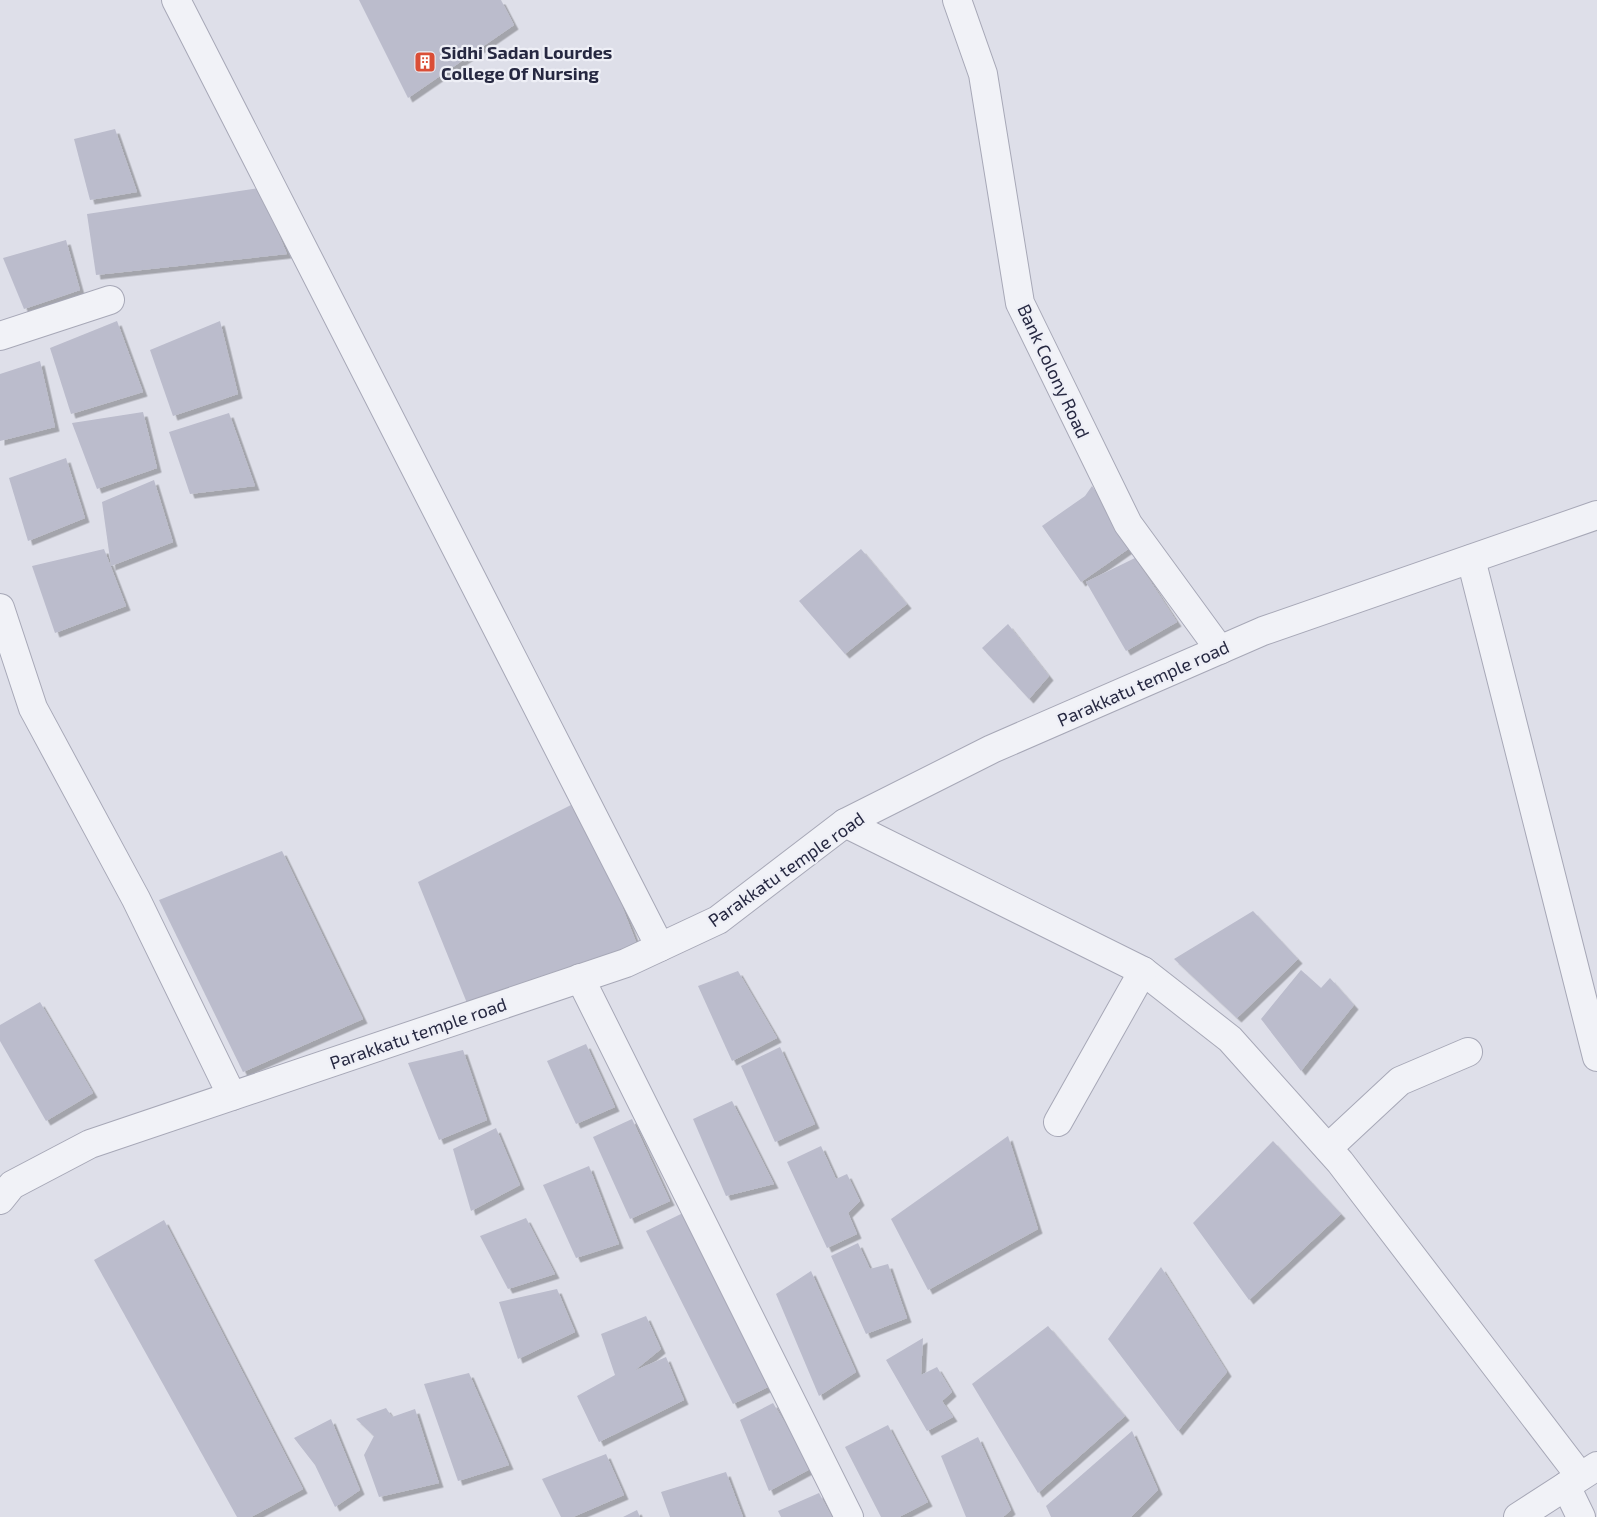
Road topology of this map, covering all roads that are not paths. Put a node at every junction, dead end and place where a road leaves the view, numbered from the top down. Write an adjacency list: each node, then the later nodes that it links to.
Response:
1 (176, 0): 10 (street)
2 (957, 0): 8 (street, Bank Colony Road)
3 (110, 300): 4 (street)
4 (0, 336)
5 (1597, 515): 6 (street, Parakkatu temple road)
6 (1470, 559): 8 (street, Parakkatu temple road); 14 (street)
7 (0, 608): 15 (street)
8 (1220, 650): 9 (street, Parakkatu temple road)
9 (846, 823): 10 (street, Parakkatu temple road); 11 (street)
10 (660, 947): 12 (street, Parakkatu temple road)
11 (1143, 971): 16 (street); 17 (street)
12 (580, 978): 15 (street, Parakkatu temple road); 20 (street)
13 (1468, 1052): 17 (street)
14 (1597, 1056)
15 (232, 1096): 18 (street, Parakkatu temple road)
16 (1058, 1122)
17 (1328, 1148): 19 (street)
18 (0, 1200)
19 (1581, 1476): 21 (street); 22 (street)
20 (849, 1517)
21 (1518, 1517)
22 (1582, 1517)

